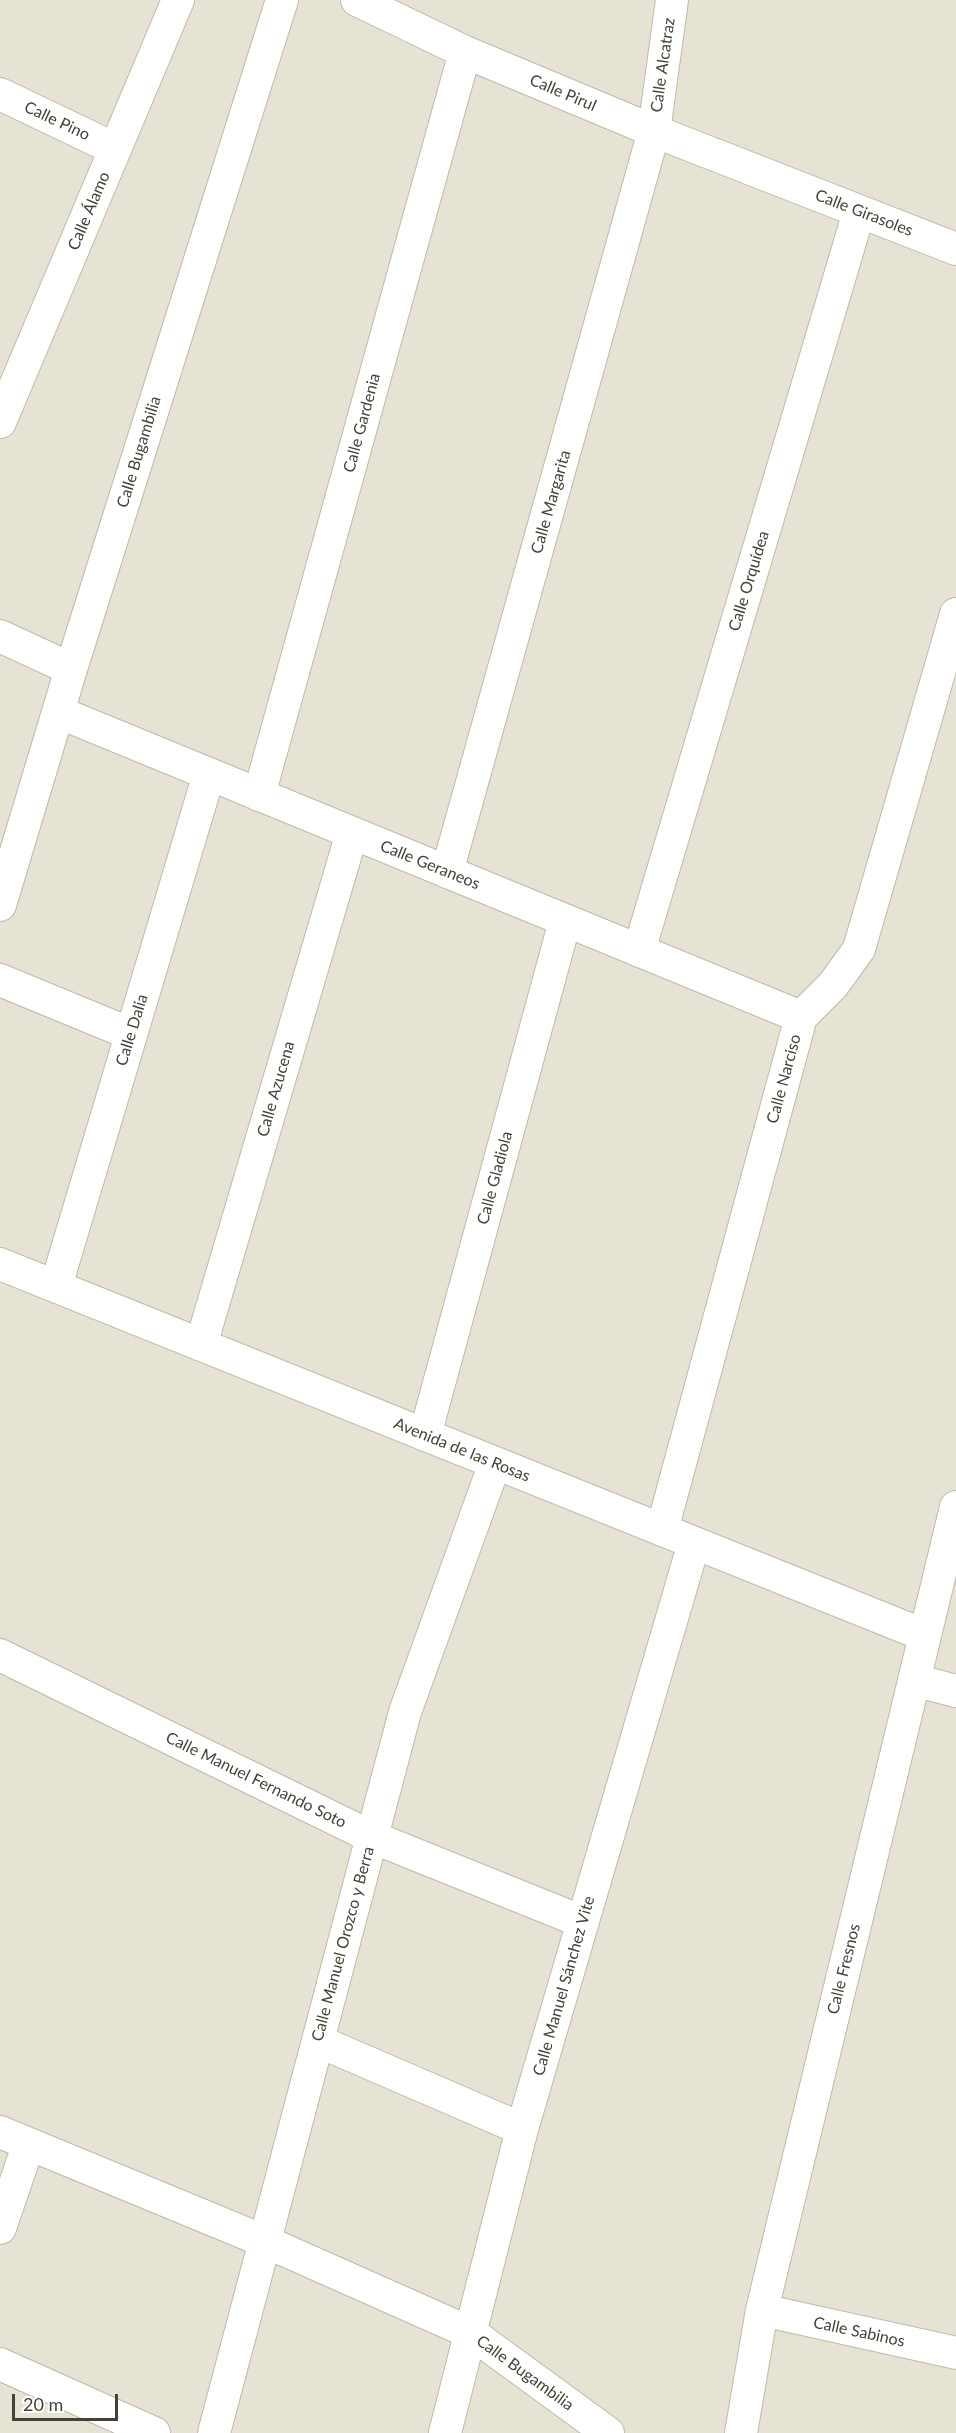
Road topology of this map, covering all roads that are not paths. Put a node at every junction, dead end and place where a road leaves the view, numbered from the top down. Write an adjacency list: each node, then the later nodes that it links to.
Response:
1 (178, 0): 8 (street, Calle Álamo)
2 (282, 0): 16 (street, Calle Bugambilia)
3 (357, 0): 5 (street, Calle Pirul)
4 (670, 0): 7 (street, Calle Alcatraz)
5 (465, 52): 7 (street, Calle Pirul); 19 (street, Calle Gardenia)
6 (0, 94): 8 (street, Calle Pino)
7 (654, 131): 9 (street, Calle Pirul); 21 (street, Calle Margarita)
8 (115, 149): 12 (street, Calle Álamo)
9 (773, 178): 10 (street, Calle Girasoles)
10 (859, 212): 11 (street, Calle Girasoles); 24 (street, Calle Orquídea)
11 (956, 249)
12 (11, 364): 13 (street, Calle Álamo)
13 (0, 422)
14 (956, 614): 26 (street, Calle Narciso)
15 (0, 636): 16 (street)
16 (71, 669): 17 (street, Calle Bugambilia)
17 (58, 712): 18 (street, Calle Geraneos); 22 (street, Calle Bugambilia)
18 (209, 774): 19 (street, Calle Geraneos); 27 (street, Calle Dalia)
19 (259, 795): 20 (street, Calle Geraneos)
20 (352, 833): 21 (street, Calle Geraneos); 30 (street, Calle Azucena)
21 (447, 872): 23 (street, Calle Geraneos)
22 (0, 905)
23 (566, 921): 24 (street, Calle Geraneos); 31 (street, Calle Gladiola)
24 (639, 951): 26 (street, Calle Geraneos)
25 (0, 980): 27 (street)
26 (801, 1017): 34 (street, Calle Narciso)
27 (131, 1034): 29 (street, Calle Dalia)
28 (0, 1264): 29 (street, Avenida de las Rosas)
29 (56, 1286): 30 (street, Avenida de las Rosas)
30 (201, 1345): 31 (street, Avenida de las Rosas)
31 (425, 1435): 32 (street, Avenida de las Rosas)
32 (495, 1463): 34 (street, Avenida de las Rosas); 40 (street, Calle Manuel Orozco y Berra)
33 (956, 1508): 36 (street, Calle Fresnos)
34 (662, 1530): 35 (street, Avenida de las Rosas)
35 (694, 1543): 36 (street, Avenida de las Rosas); 41 (street, Calle Manuel Sánchez Vite)
36 (924, 1635): 38 (street, Calle Fresnos)
37 (0, 1655): 40 (street, Calle Manuel Fernando Soto)
38 (914, 1680): 39 (street); 48 (street, Calle Fresnos)
39 (956, 1691)
40 (372, 1837): 41 (street, Calle Manuel Fernando Soto); 42 (street, Calle Manuel Orozco y Berra)
41 (583, 1922): 43 (street, Calle Manuel Sánchez Vite)
42 (318, 2041): 43 (street); 47 (street, Calle Manuel Orozco y Berra)
43 (522, 2129): 49 (street, Calle Manuel Sánchez Vite)
44 (0, 2132): 45 (street, Calle Bugambilia)
45 (28, 2145): 46 (street); 47 (street, Calle Bugambilia)
46 (0, 2228)
47 (264, 2241): 49 (street, Calle Bugambilia); 53 (street, Calle Manuel Orozco y Berra)
48 (762, 2310): 50 (street, Calle Sabinos); 56 (street, Calle Fresnos)
49 (471, 2333): 54 (street, Calle Manuel Sánchez Vite); 55 (street, Calle Bugambilia)
50 (956, 2353)
51 (0, 2364): 52 (street)
52 (153, 2433)
53 (214, 2433)
54 (445, 2433)
55 (608, 2433)
56 (741, 2433)

